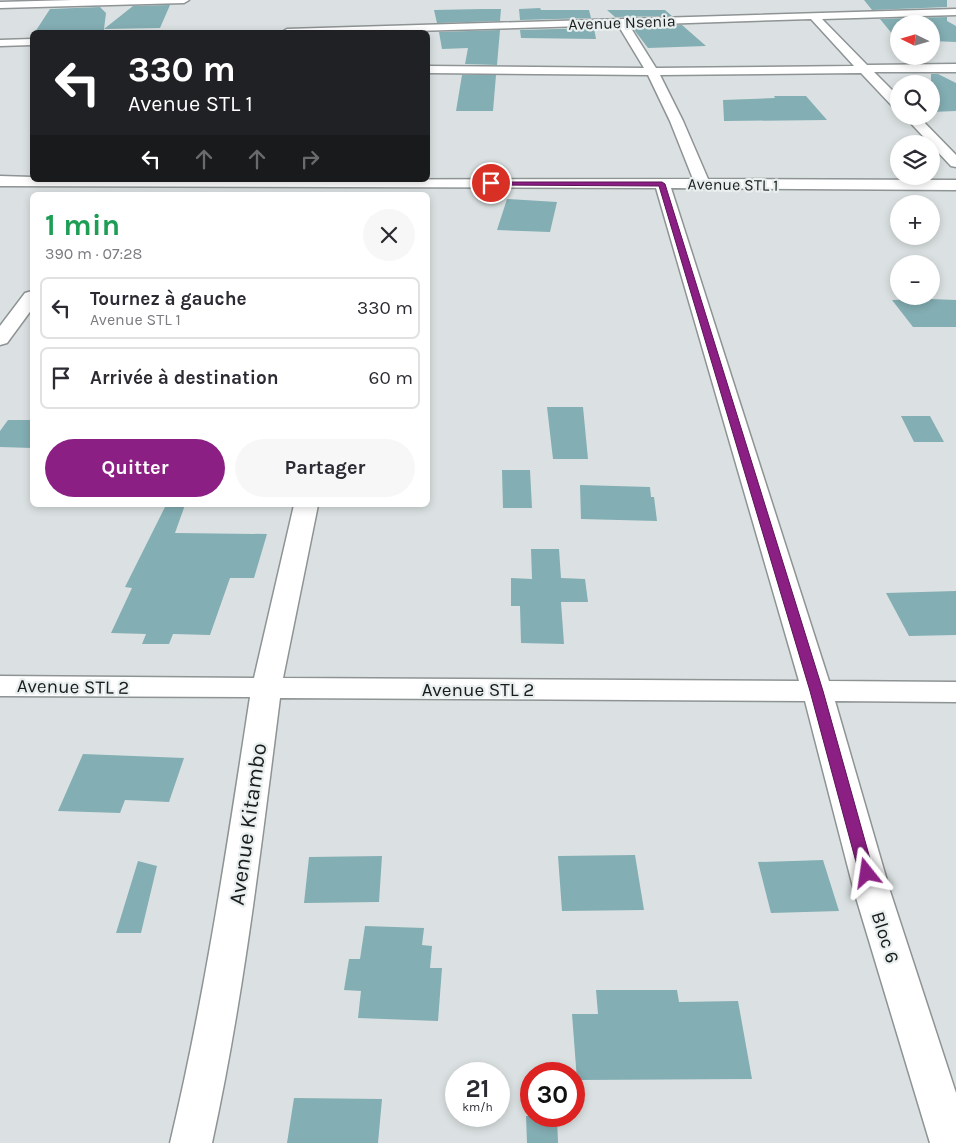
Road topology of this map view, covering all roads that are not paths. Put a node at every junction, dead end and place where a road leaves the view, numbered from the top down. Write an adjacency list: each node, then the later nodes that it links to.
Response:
1 (184, 0): 2 (street)
2 (0, 5)
3 (675, 7): 6 (street)
4 (956, 12): 5 (street, Avenue Nsenia)
5 (814, 17): 6 (street, Avenue Nsenia); 13 (street)
6 (687, 20): 7 (street, Avenue Nsenia)
7 (622, 23): 8 (street, Avenue Nsenia); 16 (street)
8 (422, 30)
9 (19, 42): 10 (street); 11 (street); 12 (street)
10 (30, 42)
11 (0, 43)
12 (0, 57)
13 (862, 68): 14 (street); 16 (street); 17 (street)
14 (956, 68)
15 (430, 70): 16 (street)
16 (653, 72): 27 (street)
17 (890, 96)
18 (919, 125): 19 (street)
19 (956, 163)
20 (0, 181): 21 (street, Avenue STL 1)
21 (30, 181)
22 (430, 181): 26 (street, Avenue STL 1)
23 (121, 182): 30 (street)
24 (154, 182): 29 (street, Avenue STL 1)
25 (410, 182): 29 (street, Avenue STL 1)
26 (662, 184): 27 (street, Avenue STL 1); 37 (street, Bloc 6)
27 (702, 184): 28 (street, Avenue STL 1)
28 (949, 185): 31 (street)
29 (375, 189)
30 (113, 192)
31 (956, 203)
32 (30, 300): 33 (street)
33 (0, 339)
34 (306, 507): 36 (street, Avenue Kitambo)
35 (0, 686): 36 (street, Avenue STL 2)
36 (266, 688): 37 (street, Avenue STL 2); 39 (street, Avenue Kitambo)
37 (817, 691): 38 (street, Avenue STL 2); 40 (street, Bloc 6)
38 (956, 692)
39 (192, 1143)
40 (951, 1143)

